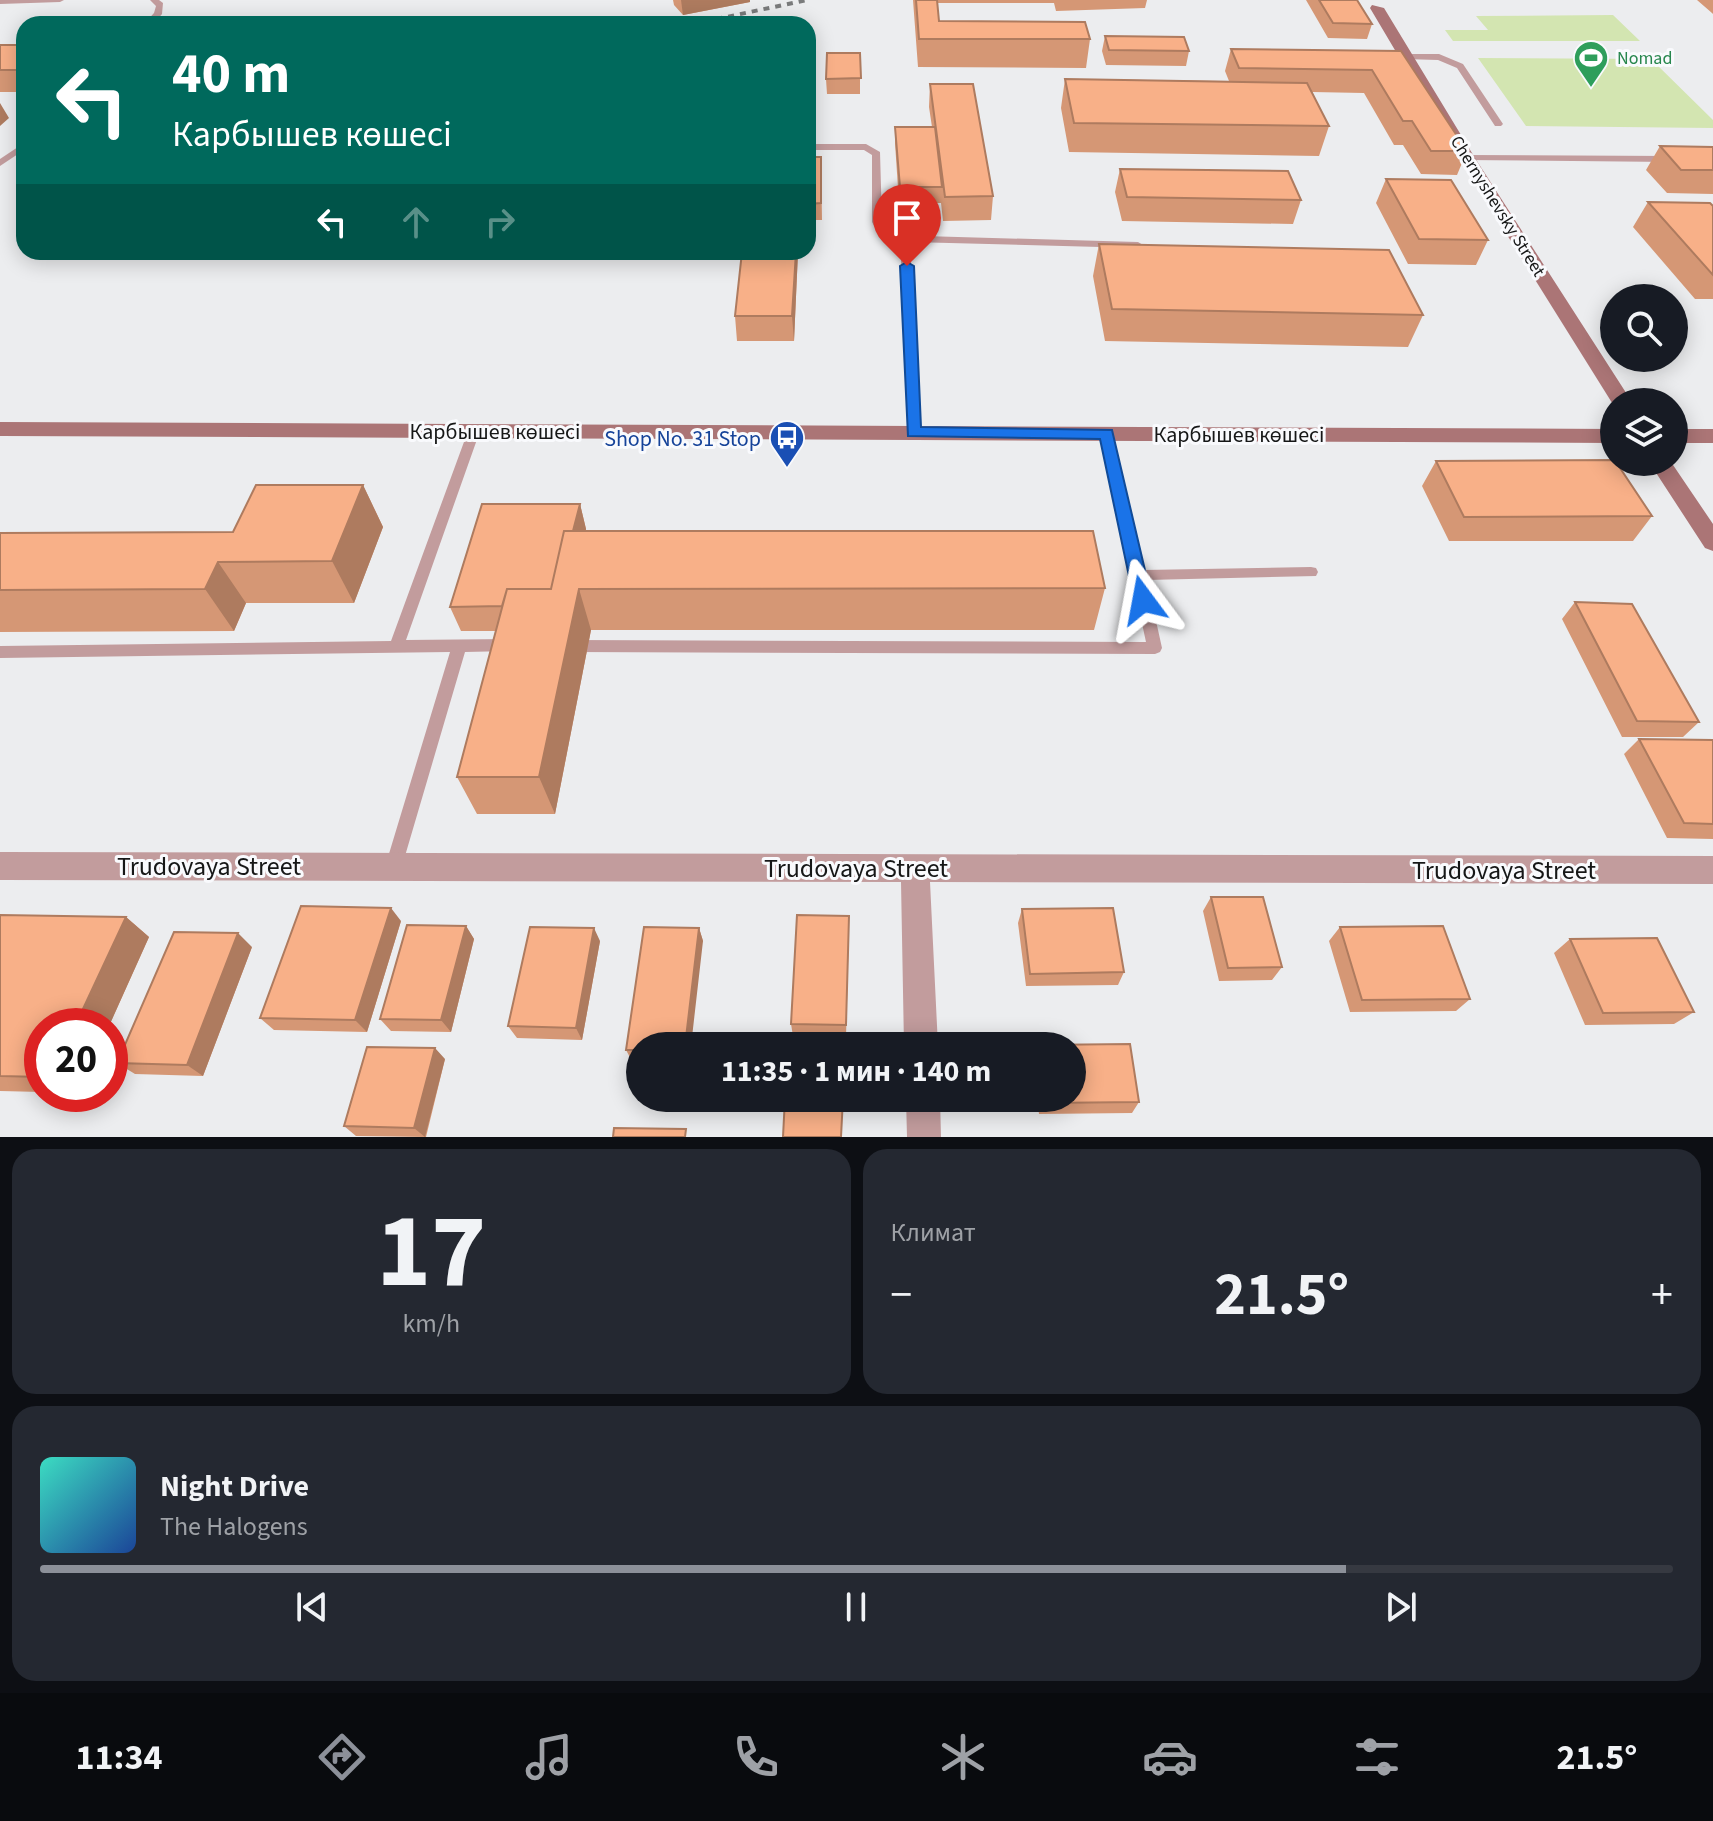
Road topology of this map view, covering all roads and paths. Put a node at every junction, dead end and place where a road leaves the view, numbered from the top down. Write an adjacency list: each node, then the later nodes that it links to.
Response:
1 (60, 0): 2 (lane)
2 (0, 2)
3 (1377, 8): 4 (main road, Chernyshevsky Street)
4 (1407, 57): 5 (lane); 7 (main road, Chernyshevsky Street)
5 (1498, 124)
6 (816, 147): 9 (lane)
7 (1467, 158): 8 (lane); 11 (main road, Chernyshevsky Street)
8 (1682, 159)
9 (905, 238): 10 (lane); 14 (lane)
10 (1156, 246)
11 (1613, 388)
12 (0, 429): 13 (main road, Карбышев көшесі)
13 (474, 431): 14 (main road, Карбышев көшесі); 26 (lane)
14 (914, 433): 15 (main road, Карбышев көшесі)
15 (1107, 433): 16 (main road, Карбышев көшесі); 22 (lane)
16 (1600, 436)
17 (1688, 436): 18 (main road)
18 (1713, 436)
19 (1669, 476): 20 (main road)
20 (1713, 542)
21 (1311, 572): 22 (lane)
22 (1137, 575): 25 (lane)
23 (459, 646): 24 (lane); 26 (lane); 29 (lane)
24 (532, 646)
25 (560, 646)
26 (396, 647): 27 (lane)
27 (0, 652)
28 (0, 866): 29 (street, Trudovaya Street)
29 (394, 867): 30 (street, Trudovaya Street)
30 (915, 868): 31 (street, Trudovaya Street); 32 (street)
31 (1713, 870)
32 (921, 1032)
33 (923, 1112): 34 (street)
34 (924, 1137)

